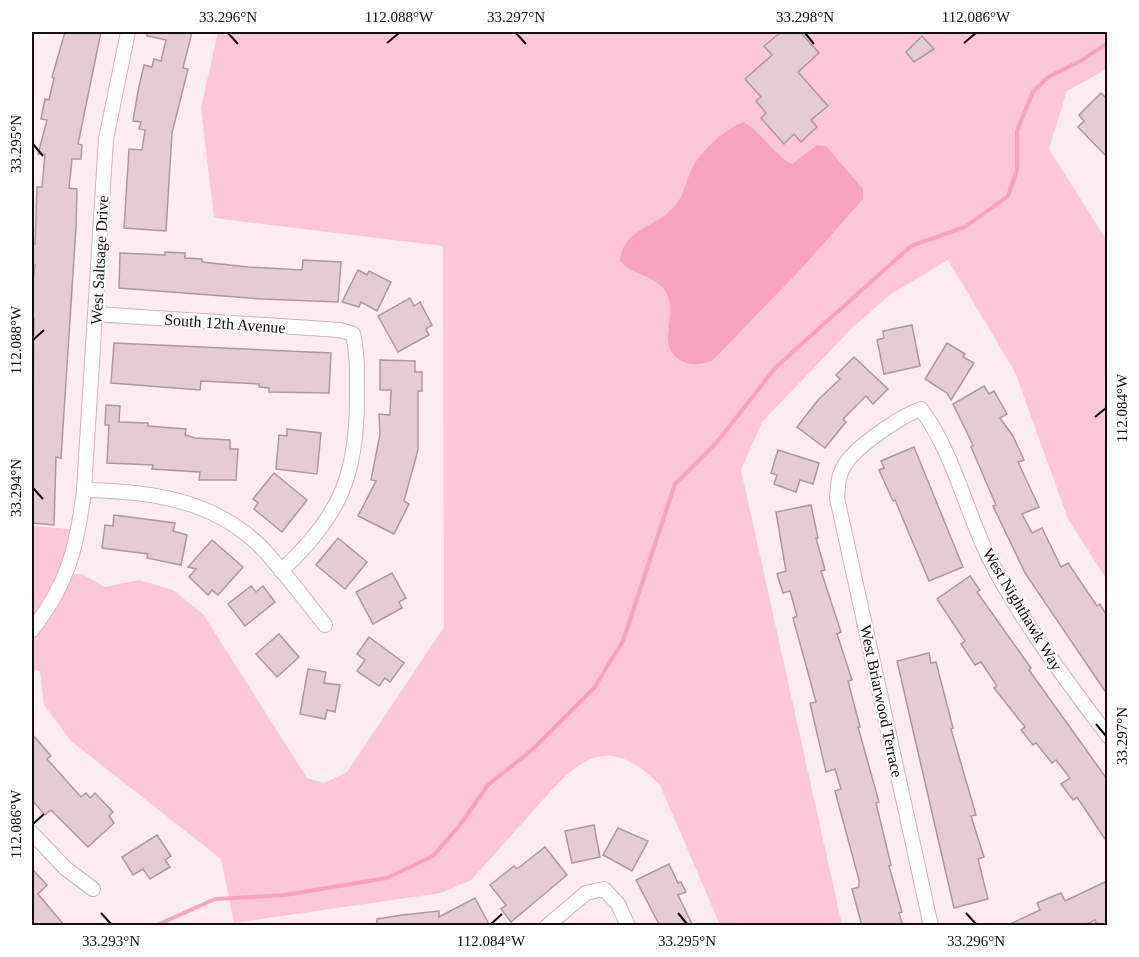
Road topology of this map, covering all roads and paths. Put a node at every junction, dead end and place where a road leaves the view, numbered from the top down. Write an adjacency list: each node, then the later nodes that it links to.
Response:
1 (128, 32): 2 (street, West Saltsage Drive)
2 (96, 314): 4 (street, West Saltsage Drive); 5 (street, South 12th Avenue)
3 (838, 477): 8 (street, West Nighthawk Way); 13 (street, West Briarwood Terrace)
4 (84, 490): 5 (street); 7 (street, West Saltsage Drive)
5 (281, 571): 6 (street)
6 (325, 625)
7 (32, 630)
8 (1107, 736)
9 (32, 833): 10 (street)
10 (93, 889)
11 (547, 926): 12 (street)
12 (628, 926)
13 (932, 926)

